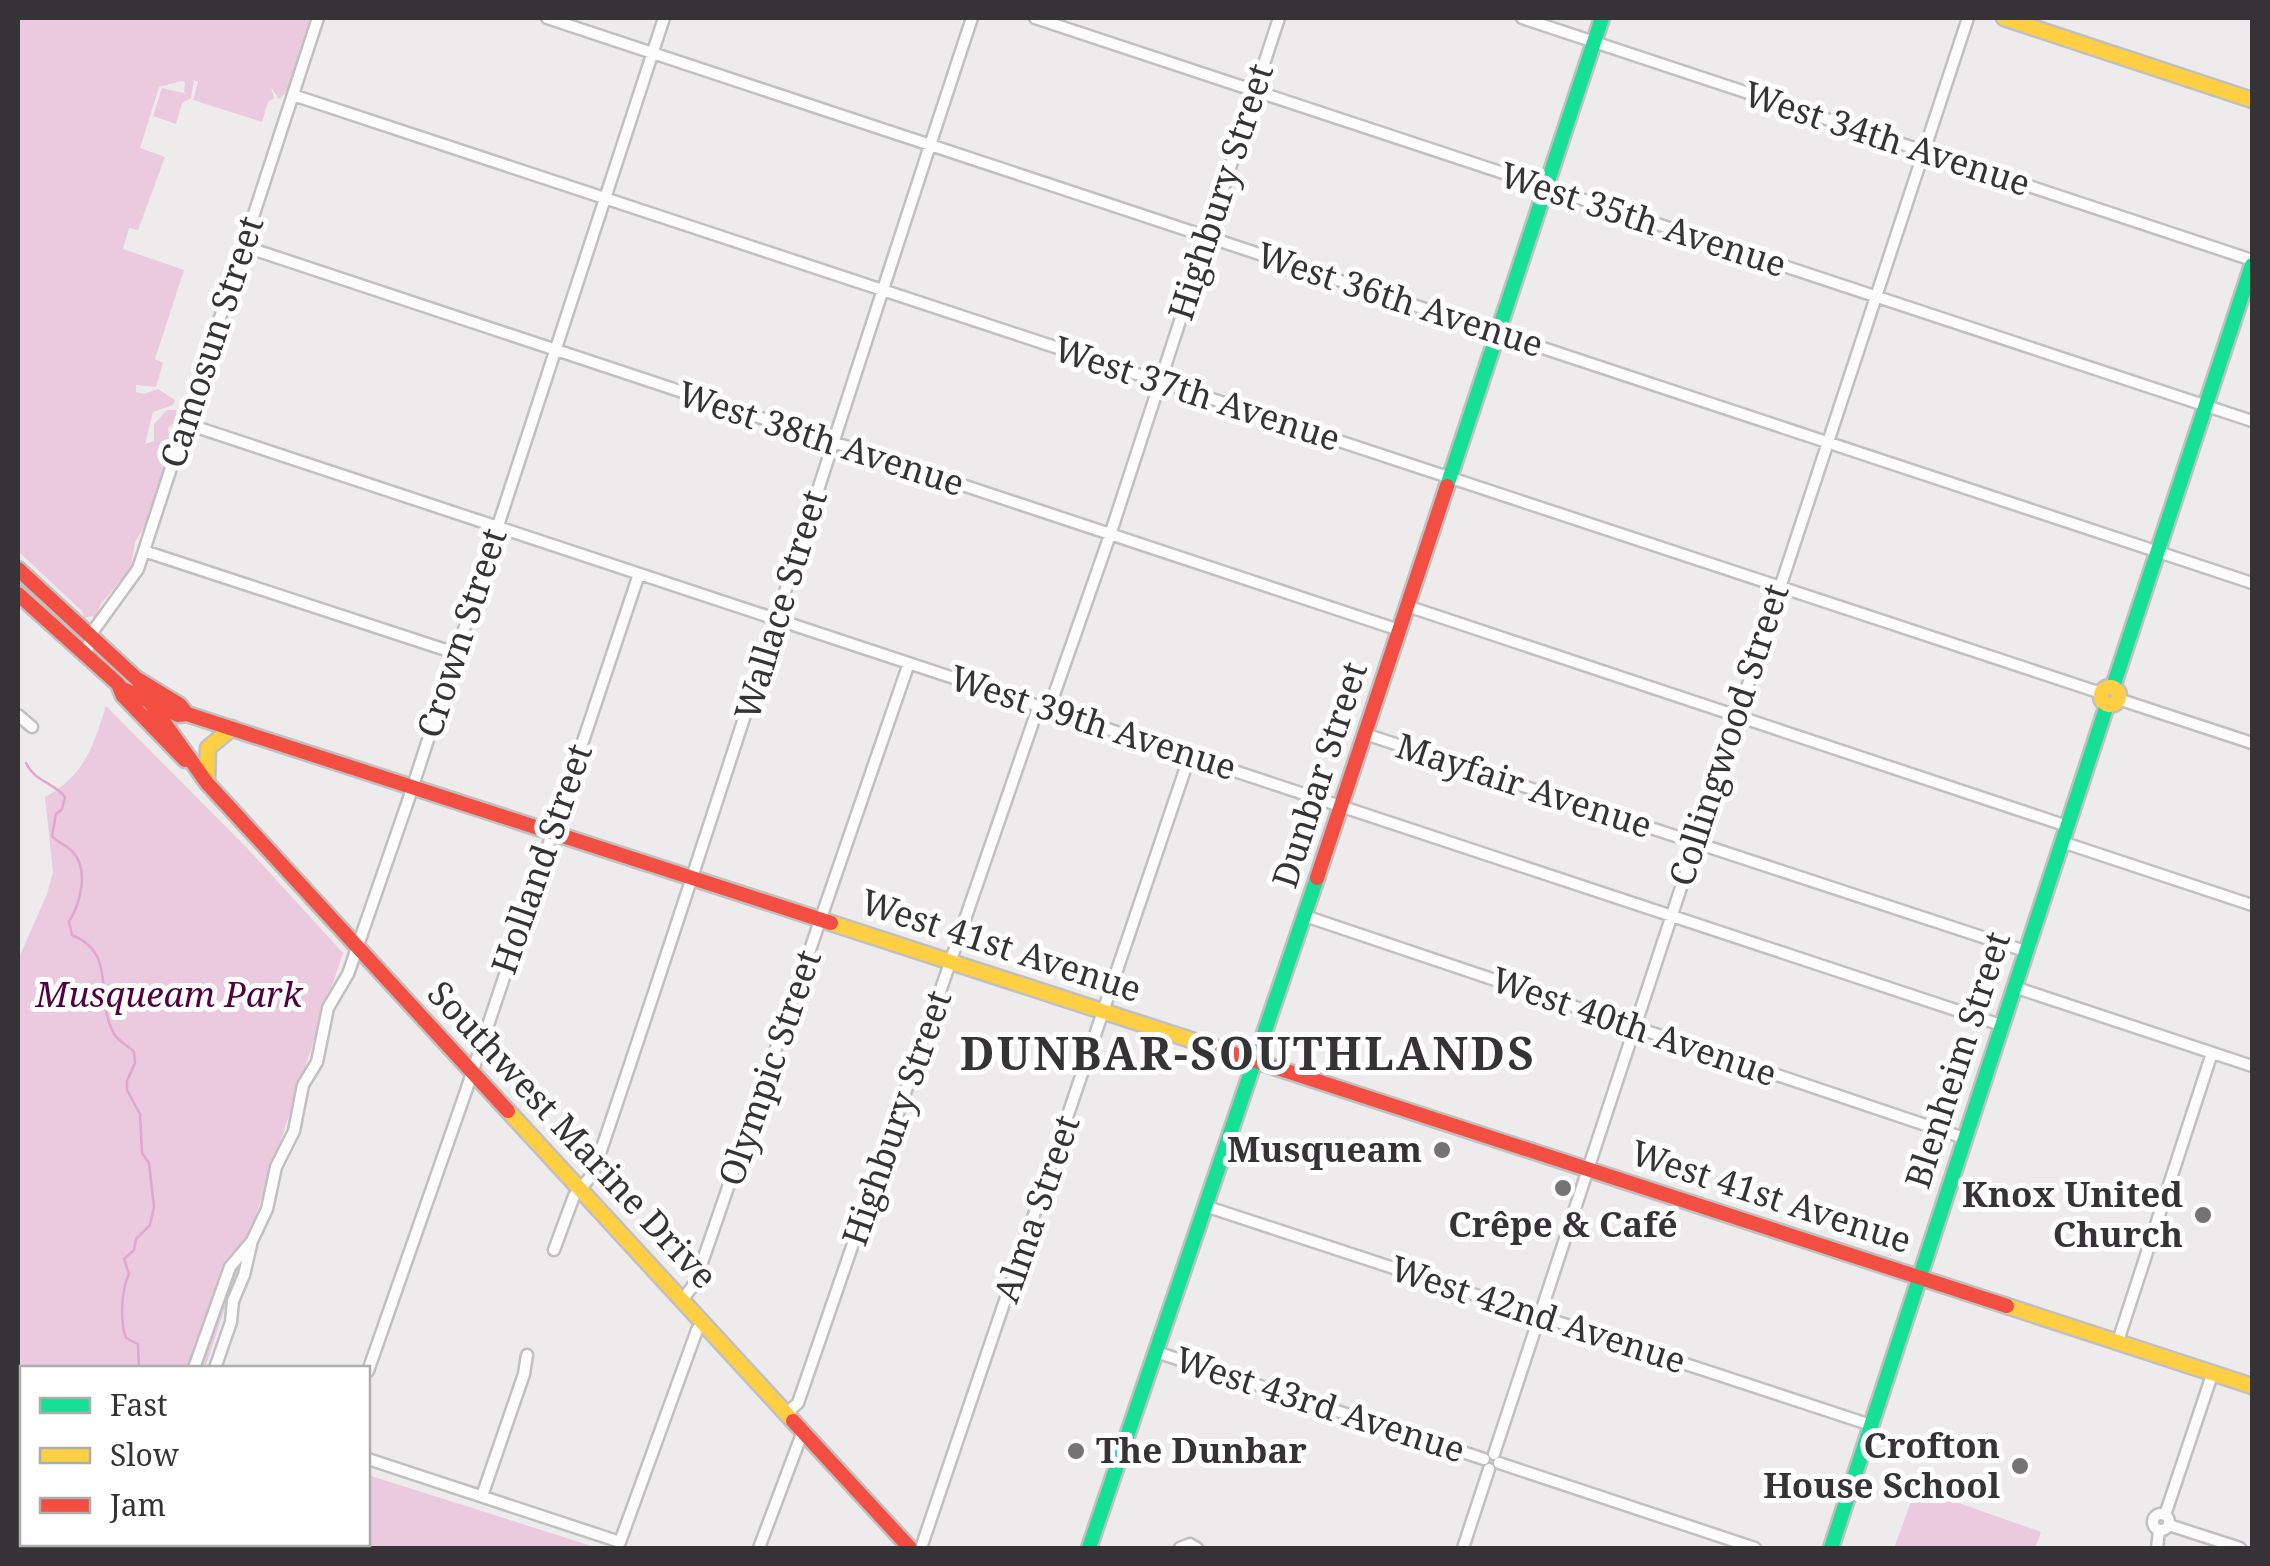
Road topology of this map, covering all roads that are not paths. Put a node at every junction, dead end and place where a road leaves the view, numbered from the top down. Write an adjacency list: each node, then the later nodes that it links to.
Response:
1 (318, 18): 14 (street, Camosun Street)
2 (548, 18): 12 (street, West 36th Avenue)
3 (664, 18): 12 (street, Crown Street)
4 (972, 18): 16 (street, Wallace Street)
5 (1035, 18): 13 (street, West 35th Avenue)
6 (1279, 18): 13 (street, Highbury Street)
7 (1522, 18): 11 (street, West 34th Avenue)
8 (1602, 18): 11 (main road, Dunbar Street)
9 (1968, 18): 17 (street, Collingwood Street)
10 (2004, 18): 15 (main road)
11 (1594, 42): 17 (street, West 34th Avenue); 18 (main road, Dunbar Street)
12 (653, 52): 16 (street, West 36th Avenue); 19 (street, Crown Street)
13 (1254, 90): 18 (street, West 35th Avenue); 20 (street, Highbury Street)
14 (293, 95): 19 (street, West 37th Avenue); 21 (street, Camosun Street)
15 (2252, 100)
16 (930, 144): 20 (street, West 36th Avenue); 23 (street, Wallace Street)
17 (1924, 151): 22 (street, West 34th Avenue); 24 (street, Collingwood Street)
18 (1546, 188): 24 (street, West 35th Avenue); 25 (main road, Dunbar Street)
19 (604, 198): 23 (street, West 37th Avenue); 26 (street, Crown Street)
20 (1206, 236): 25 (street, West 36th Avenue); 27 (street, Highbury Street)
21 (243, 246): 26 (street, West 38th Avenue); 30 (street, Camosun Street)
22 (2252, 262): 28 (main road, Blenheim Street)
23 (882, 290): 27 (street, West 37th Avenue); 31 (street, Wallace Street)
24 (1876, 297): 28 (street, West 35th Avenue); 32 (street, Collingwood Street)
25 (1498, 332): 32 (street, West 36th Avenue); 33 (main road, Dunbar Street)
26 (554, 350): 31 (street, West 38th Avenue); 34 (street, Crown Street)
27 (1159, 382): 33 (street, West 37th Avenue); 35 (street, Highbury Street)
28 (2206, 406): 29 (street, West 35th Avenue); 37 (main road, Blenheim Street)
29 (2252, 421)
30 (184, 423): 34 (street, West 39th Avenue); 36 (street, Camosun Street)
31 (832, 442): 35 (street, West 38th Avenue); 44 (street, Wallace Street)
32 (1827, 442): 37 (street, West 36th Avenue); 41 (street, Collingwood Street)
33 (1450, 478): 41 (street, West 37th Avenue); 43 (main road, Dunbar Street)
34 (497, 526): 39 (street, West 39th Avenue); 47 (street, Crown Street)
35 (1110, 535): 45 (street, West 38th Avenue); 54 (street, Highbury Street)
36 (144, 551): 46 (street, Camosun Street); 47 (street)
37 (2158, 551): 40 (street, West 36th Avenue); 52 (main road, Blenheim Street)
38 (18, 569): 46 (main road, Southwest Marine Drive)
39 (639, 574): 44 (street, West 39th Avenue); 68 (street, Holland Street)
40 (2252, 582)
41 (1779, 586): 52 (street, West 37th Avenue); 57 (street, Collingwood Street)
42 (18, 594): 48 (main road, Southwest Marine Drive)
43 (1407, 606): 45 (main road, Dunbar Street); 57 (street)
44 (776, 619): 49 (street, West 39th Avenue); 71 (street, Wallace Street)
45 (1399, 630): 60 (main road, Dunbar Street)
46 (90, 634): 48 (street); 50 (main road, Southwest Marine Drive)
47 (455, 653): 65 (street, Crown Street)
48 (87, 655): 51 (main road, Southwest Marine Drive)
49 (909, 663): 54 (street, West 39th Avenue); 75 (street, Olympic Street)
50 (138, 680): 53 (main road, Southwest Marine Drive); 55 (main road, West 41st Avenue)
51 (121, 688): 53 (main road, West 41st Avenue); 63 (main road, Southwest Marine Drive)
52 (2110, 696): 61 (street, West 37th Avenue); 67 (main road, Blenheim Street)
53 (151, 704): 55 (main road, West 41st Avenue); 63 (main road, Southwest Marine Drive)
54 (1044, 707): 62 (street, West 39th Avenue); 78 (street, Highbury Street)
55 (187, 714): 59 (main road, West 41st Avenue)
56 (18, 715): 58 (street)
57 (1736, 715): 67 (street); 69 (street, Collingwood Street)
58 (32, 726)
59 (232, 728): 64 (main road); 65 (main road, West 41st Avenue)
60 (1364, 734): 66 (main road, Dunbar Street); 69 (street, Mayfair Avenue)
61 (2252, 743)
62 (1190, 755): 66 (street, West 39th Avenue); 80 (street, Alma Street)
63 (190, 762): 64 (main road, Southwest Marine Drive)
64 (207, 783): 76 (main road, Southwest Marine Drive)
65 (412, 786): 68 (main road, West 41st Avenue); 76 (street, Crown Street)
66 (1341, 805): 73 (street, West 39th Avenue); 74 (main road, Dunbar Street)
67 (2067, 826): 70 (main road, Blenheim Street)
68 (551, 831): 71 (main road, West 41st Avenue); 86 (street, Holland Street)
69 (1695, 842): 73 (street, Collingwood Street); 77 (street, Mayfair Avenue)
70 (2062, 842): 72 (street); 77 (main road, Blenheim Street)
71 (694, 878): 75 (main road, West 41st Avenue); 89 (street, Wallace Street)
72 (2252, 905)
73 (1670, 915): 81 (street, West 39th Avenue); 82 (street, Collingwood Street)
74 (1305, 916): 82 (street, West 40th Avenue); 84 (main road, Dunbar Street)
75 (821, 920): 78 (main road, West 41st Avenue); 94 (street, Olympic Street)
76 (358, 946): 86 (main road, Southwest Marine Drive); 91 (street, Crown Street)
77 (2025, 952): 79 (main road, Blenheim Street)
78 (950, 961): 80 (main road, West 41st Avenue); 105 (street, Highbury Street)
79 (2014, 987): 81 (main road, Blenheim Street); 83 (street)
80 (1105, 1012): 84 (main road, West 41st Avenue); 114 (street, Alma Street)
81 (2001, 1025): 87 (main road, Blenheim Street)
82 (1632, 1028): 87 (street, West 40th Avenue); 88 (street, Collingwood Street)
83 (2212, 1053): 85 (street); 97 (street)
84 (1255, 1061): 88 (main road, West 41st Avenue); 90 (main road, Dunbar Street)
85 (2252, 1066)
86 (472, 1072): 89 (main road, Southwest Marine Drive); 102 (street, Holland Street)
87 (1964, 1138): 93 (main road, Blenheim Street)
88 (1588, 1168): 93 (main road, West 41st Avenue); 95 (street, Collingwood Street)
89 (580, 1188): 92 (street, Wallace Street); 94 (main road, Southwest Marine Drive)
90 (1205, 1206): 95 (street, West 42nd Avenue); 98 (main road, Dunbar Street)
91 (252, 1241): 100 (street, Crown Street); 101 (street, Crown Street)
92 (554, 1250)
93 (1917, 1277): 97 (main road, West 41st Avenue); 106 (main road, Blenheim Street)
94 (683, 1299): 96 (main road, Southwest Marine Drive)
95 (1540, 1316): 106 (street, West 42nd Avenue); 109 (street, Collingwood Street)
96 (703, 1322): 105 (main road, Southwest Marine Drive); 110 (street)
97 (2118, 1341): 103 (main road, West 41st Avenue)
98 (1156, 1352): 109 (street, West 43rd Avenue); 115 (main road, Dunbar Street)
99 (527, 1355): 110 (street)
100 (195, 1366)
101 (216, 1366)
102 (370, 1366)
103 (2212, 1372): 104 (main road, West 41st Avenue); 111 (street)
104 (2252, 1386)
105 (787, 1413): 107 (main road, Southwest Marine Drive)
106 (1871, 1425): 120 (main road, Blenheim Street)
107 (803, 1431): 112 (street); 113 (main road, Southwest Marine Drive)
108 (370, 1460): 110 (street)
109 (1492, 1461): 118 (street, Collingwood Street); 119 (street, West 43rd Avenue)
110 (482, 1496)
111 (2164, 1524): 121 (street); 122 (street)
112 (759, 1548)
113 (910, 1548)
114 (921, 1548)
115 (1089, 1548)
116 (1180, 1548): 117 (street)
117 (1198, 1548)
118 (1463, 1548)
119 (1755, 1548)
120 (1831, 1548)
121 (2156, 1548)
122 (2240, 1548)

